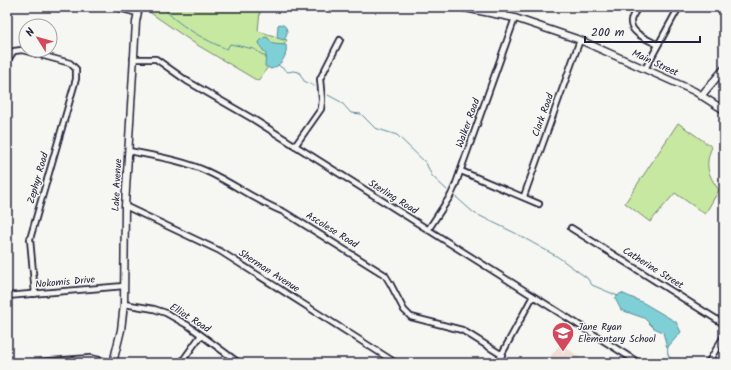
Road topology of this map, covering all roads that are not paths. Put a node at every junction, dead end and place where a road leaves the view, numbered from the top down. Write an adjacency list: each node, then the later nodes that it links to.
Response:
1 (115, 7): 6 (street)
2 (460, 7): 7 (street, Main Street)
3 (505, 7): 7 (street)
4 (638, 7): 11 (street)
5 (679, 7): 11 (street)
6 (138, 10): 12 (street, Lake Avenue)
7 (503, 14): 8 (street, Main Street)
8 (515, 18): 10 (street, Main Street); 20 (street, Walker Road)
9 (340, 40): 18 (street)
10 (580, 40): 14 (street, Main Street); 21 (street, Clark Road)
11 (658, 45): 14 (street)
12 (133, 59): 18 (street, Sterling Road); 19 (street, Lake Avenue)
13 (7, 61): 27 (street, Zephyr Road)
14 (645, 69): 16 (street, Main Street)
15 (724, 69): 16 (street)
16 (701, 96): 17 (street, Main Street)
17 (724, 110)
18 (295, 146): 25 (street, Sterling Road)
19 (128, 151): 23 (street, Lake Avenue); 34 (street, Ascolese Road)
20 (461, 171): 21 (street); 25 (street, Walker Road)
21 (524, 196): 22 (street)
22 (539, 204)
23 (125, 206): 26 (street, Lake Avenue); 40 (street, Sherman Avenue)
24 (571, 228): 31 (street, Catherine Street)
25 (428, 230): 29 (street, Sterling Road)
26 (124, 286): 27 (street, Nokomis Drive); 30 (street, Lake Avenue)
27 (35, 294): 28 (street, Nokomis Drive)
28 (7, 296)
29 (533, 296): 34 (street); 42 (street, Sterling Road)
30 (124, 304): 32 (street, Elliot Road); 37 (street, Lake Avenue)
31 (724, 324)
32 (201, 335): 38 (street); 39 (street, Elliot Road)
33 (724, 336): 35 (street)
34 (502, 355): 41 (street)
35 (709, 361): 43 (street)
36 (24, 363): 37 (street)
37 (113, 363)
38 (181, 363)
39 (240, 363)
40 (396, 363)
41 (497, 363)
42 (639, 363)
43 (716, 363)

